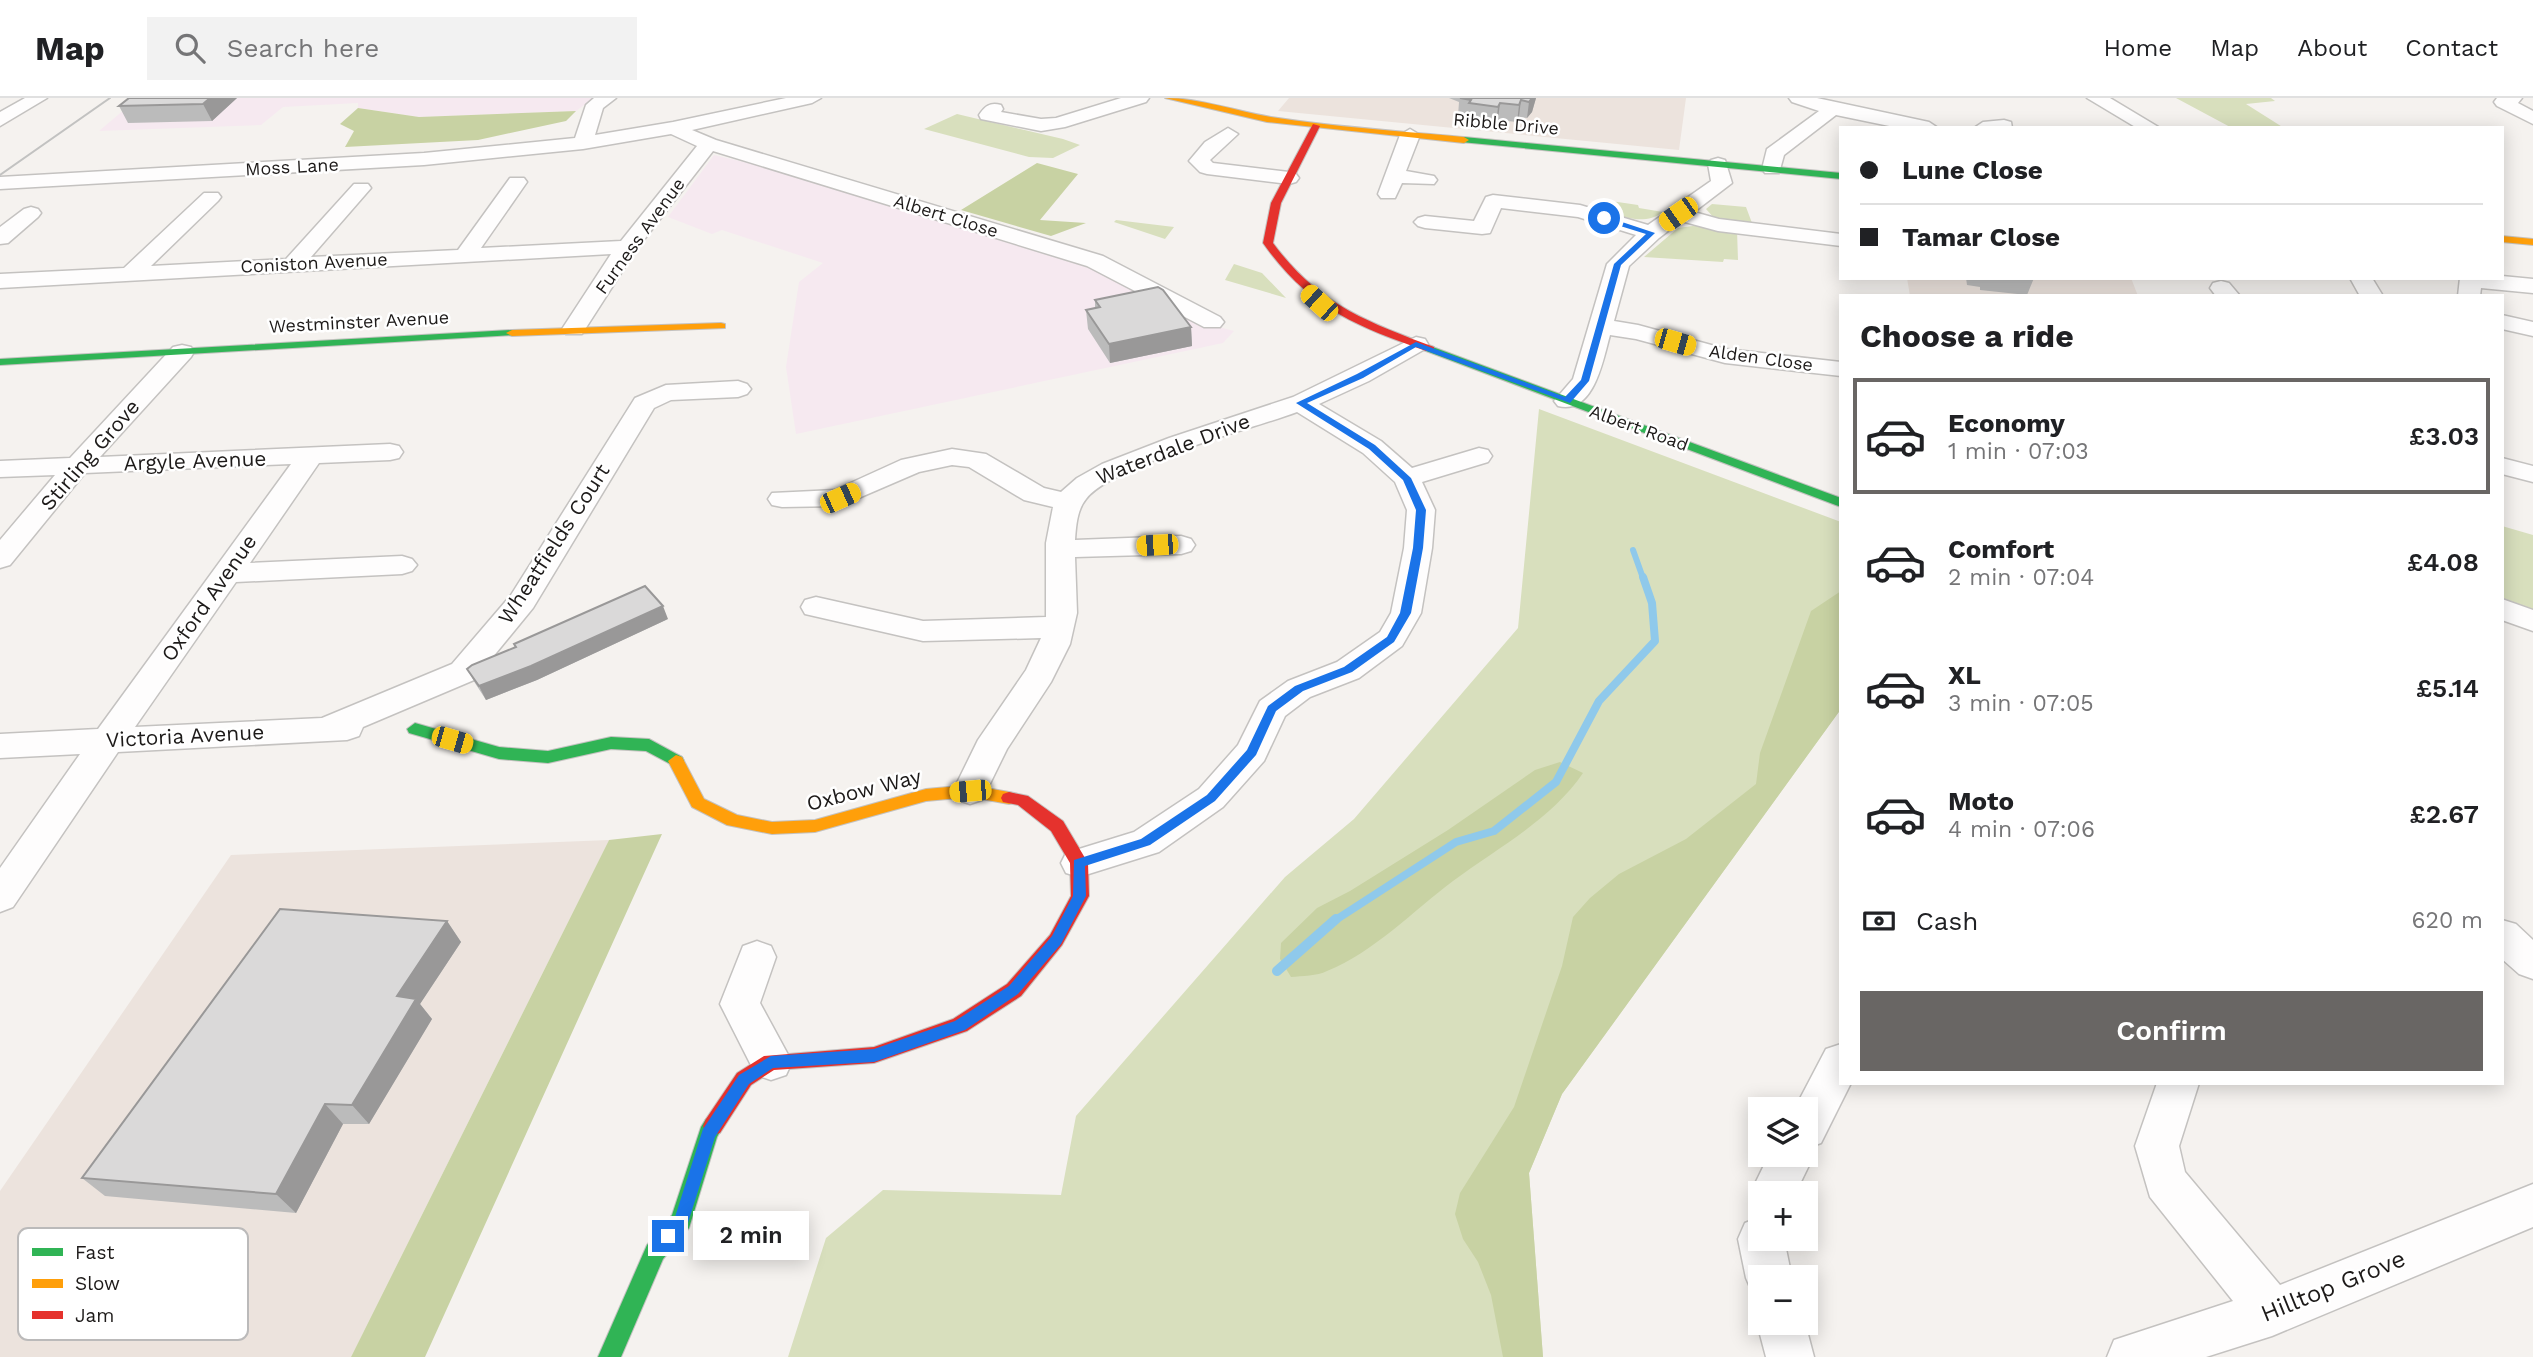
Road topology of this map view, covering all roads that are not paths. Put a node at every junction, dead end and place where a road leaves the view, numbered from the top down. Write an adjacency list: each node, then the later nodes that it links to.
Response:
1 (38, 98): 13 (street)
2 (607, 98): 14 (street)
3 (812, 98): 19 (street, Moss Lane)
4 (1140, 98): 10 (street)
5 (1169, 98): 9 (street, Ribble Drive)
6 (1798, 98): 11 (street)
7 (2096, 98): 18 (street)
8 (2513, 98): 12 (street)
9 (1211, 103): 16 (street, Ribble Drive)
10 (994, 109)
11 (1833, 109): 17 (street); 27 (street)
12 (2533, 118)
13 (0, 120)
14 (590, 123): 15 (street); 23 (street)
15 (566, 125)
16 (1316, 126): 22 (street, Ribble Drive); 29 (street, Albert Road)
17 (1919, 126)
18 (2147, 126)
19 (673, 128): 23 (street, Moss Lane); 24 (street, Albert Close)
20 (531, 129): 25 (street)
21 (1228, 134): 29 (street)
22 (1410, 135): 26 (street, Ribble Drive); 30 (street)
23 (583, 143): 32 (street, Moss Lane)
24 (709, 144): 43 (street, Furness Avenue); 50 (street, Albert Close)
25 (56, 164)
26 (1718, 164): 27 (street, Ribble Drive); 36 (street)
27 (1772, 169): 28 (street, Ribble Drive)
28 (1839, 176)
29 (1289, 178): 56 (street, Albert Road)
30 (1427, 180)
31 (517, 182): 44 (street)
32 (8, 183)
33 (361, 188): 45 (street)
34 (211, 197): 46 (street)
35 (31, 213): 39 (street)
36 (1678, 214): 38 (street); 41 (street)
37 (1425, 222): 38 (street)
38 (1651, 233): 53 (street)
39 (0, 238)
40 (2504, 239): 42 (street)
41 (1839, 240)
42 (2533, 242)
43 (627, 247): 44 (street, Coniston Avenue); 55 (street, Furness Avenue)
44 (465, 255): 45 (street, Coniston Avenue)
45 (293, 264): 46 (street, Coniston Avenue)
46 (131, 273): 48 (street, Coniston Avenue)
47 (2470, 280): 49 (street)
48 (0, 281)
49 (2533, 286)
50 (1212, 322)
51 (2504, 322): 54 (street)
52 (721, 326): 55 (street, Westminster Avenue)
53 (1600, 326): 59 (street, Alden Close); 61 (street)
54 (2533, 329)
55 (574, 330): 57 (street, Westminster Avenue)
56 (1416, 344): 61 (street, Albert Road); 62 (street, Waterdale Drive)
57 (181, 352): 58 (street, Westminster Avenue); 66 (street, Stirling Grove)
58 (0, 362)
59 (1839, 369)
60 (738, 389): 84 (street, Wheatfields Court)
61 (1567, 401): 71 (street, Albert Road)
62 (1300, 403): 70 (street); 73 (street, Waterdale Drive)
63 (390, 452): 64 (street, Argyle Avenue)
64 (310, 457): 66 (street, Argyle Avenue); 78 (street, Oxford Avenue)
65 (1459, 458): 70 (street)
66 (78, 465): 68 (street, Argyle Avenue); 76 (street, Stirling Grove)
67 (2504, 467): 69 (street)
68 (0, 469)
69 (2533, 474)
70 (1407, 478): 89 (street)
71 (1839, 502)
72 (799, 503): 73 (street)
73 (1069, 503): 75 (street)
74 (1181, 545): 75 (street)
75 (1062, 550): 82 (street)
76 (0, 559)
77 (402, 565): 78 (street)
78 (227, 573): 86 (street, Oxford Avenue)
79 (816, 607): 82 (street)
80 (2504, 610): 81 (street)
81 (2533, 621)
82 (1060, 627): 88 (street)
83 (370, 727): 84 (street, Victoria Avenue)
84 (326, 729): 86 (street, Victoria Avenue)
85 (415, 729): 88 (street, Oxbow Way)
86 (108, 740): 87 (street, Victoria Avenue); 90 (street)
87 (0, 746)
88 (970, 791): 89 (street, Oxbow Way)
89 (1079, 863): 94 (street)
90 (0, 897)
91 (2504, 937): 93 (street)
92 (757, 957): 94 (street)
93 (2533, 963)
94 (771, 1062): 101 (street)
95 (1839, 1066): 97 (street)
96 (2177, 1085): 99 (street)
97 (1818, 1106)
98 (2533, 1205): 99 (street, Hilltop Grove)
99 (2272, 1312): 103 (street, Hilltop Grove)
100 (1784, 1335): 102 (street)
101 (609, 1357)
102 (1790, 1357)
103 (2130, 1357)

